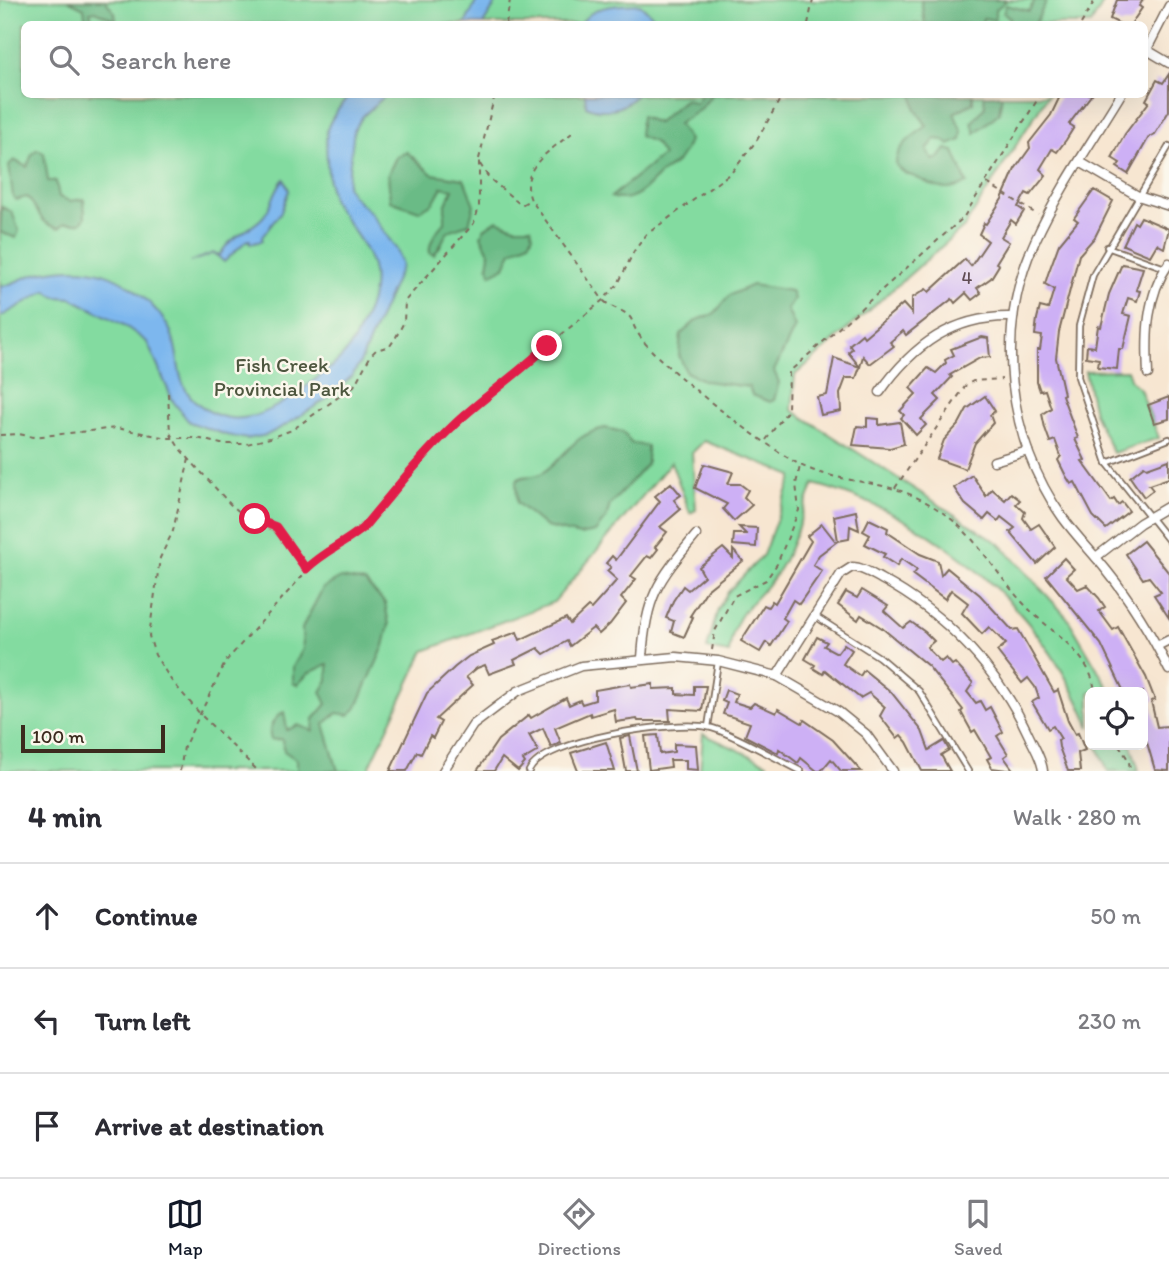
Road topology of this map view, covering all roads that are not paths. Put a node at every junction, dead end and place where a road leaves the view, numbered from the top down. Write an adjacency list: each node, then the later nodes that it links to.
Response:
1 (1169, 6): 2 (street)
2 (1148, 49)
3 (1148, 54): 4 (street)
4 (1169, 63)
5 (1119, 98): 7 (street)
6 (1169, 146): 8 (lane)
7 (1080, 162): 8 (street); 12 (street)
8 (1138, 196): 9 (street); 10 (lane)
9 (1169, 206)
10 (1107, 247): 11 (lane); 18 (lane)
11 (1168, 266): 13 (street)
12 (1013, 317): 14 (street); 16 (street)
13 (1148, 374)
14 (880, 393)
15 (1169, 439): 18 (lane)
16 (1028, 451): 17 (street); 23 (street)
17 (994, 461)
18 (1107, 463): 20 (lane)
19 (1169, 506): 20 (street)
20 (1150, 517): 22 (lane); 23 (street)
21 (696, 535): 27 (street)
22 (1169, 541)
23 (1096, 557): 26 (street)
24 (815, 615): 30 (street); 36 (lane); 37 (street)
25 (1169, 640): 26 (street)
26 (1157, 646): 29 (street)
27 (642, 658): 28 (street); 32 (street)
28 (714, 661): 30 (street); 31 (lane)
29 (1169, 670)
30 (777, 676): 35 (street)
31 (708, 727): 33 (lane); 34 (lane)
32 (443, 771)
33 (529, 771)
34 (801, 771)
35 (892, 771)
36 (968, 771)
37 (1043, 771)

